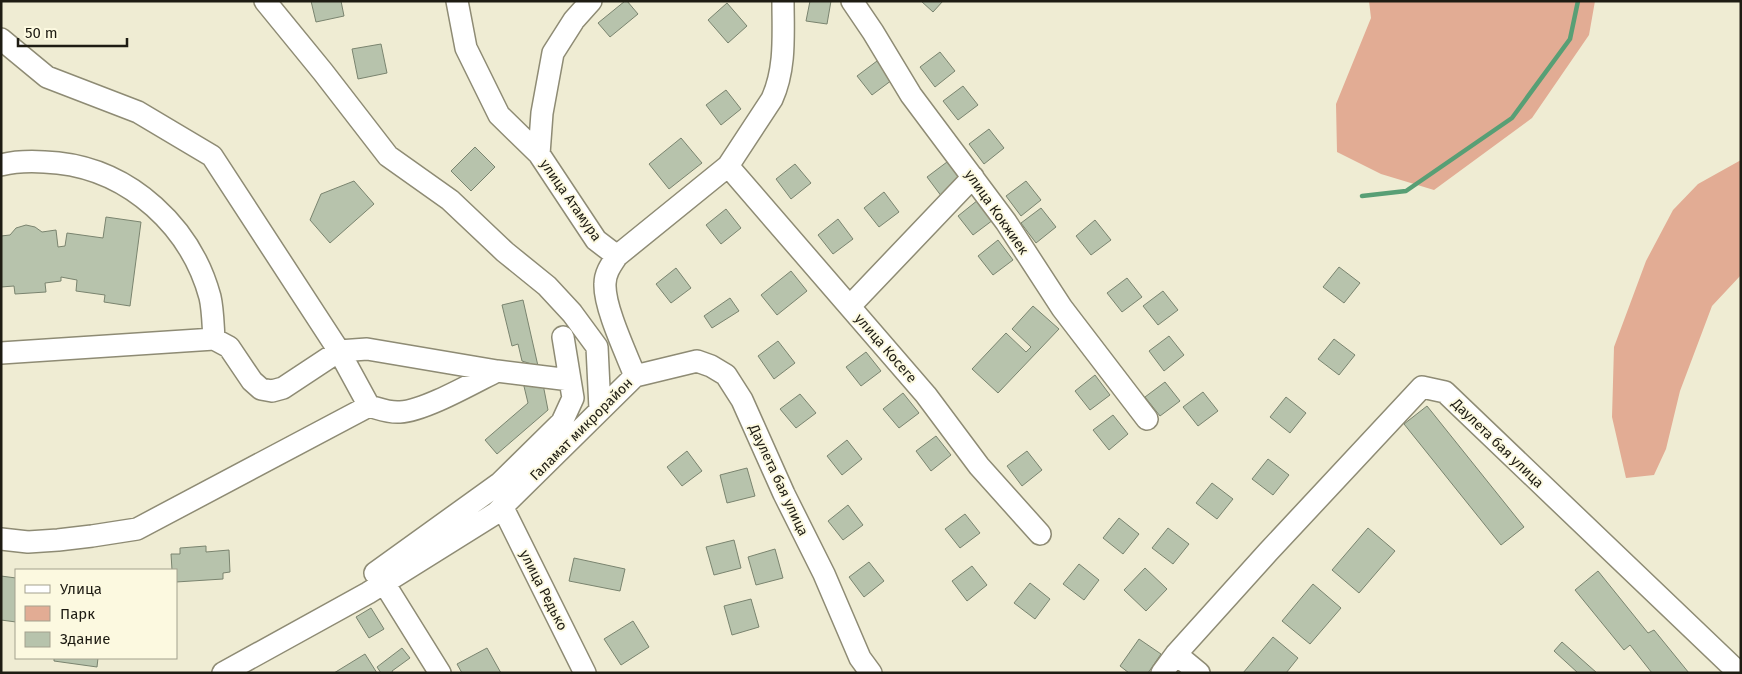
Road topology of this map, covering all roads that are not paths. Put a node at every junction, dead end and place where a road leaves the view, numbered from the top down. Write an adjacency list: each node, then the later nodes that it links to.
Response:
1 (265, 1): 21 (street)
2 (456, 1): 7 (street)
3 (592, 1): 7 (street, улица Атамура)
4 (783, 1): 9 (street, Галамат микрорайон)
5 (852, 1): 10 (street, улица Кокжиек)
6 (1, 39): 15 (street)
7 (539, 154): 11 (street, улица Атамура)
8 (1, 165): 14 (street)
9 (728, 166): 11 (street, Галамат микрорайон); 12 (street, улица Косеге)
10 (973, 177): 12 (street); 22 (street, улица Кокжиек)
11 (617, 256): 18 (street, Галамат микрорайон)
12 (850, 306): 24 (street, улица Косеге)
13 (563, 337): 19 (street)
14 (214, 339): 15 (street); 16 (street)
15 (339, 351): 17 (street); 20 (street)
16 (1, 353)
17 (497, 371): 19 (street); 20 (street)
18 (635, 376): 21 (street, Галамат микрорайон); 31 (street, Даулета бая улица)
19 (570, 380): 26 (street)
20 (369, 406): 25 (street)
21 (600, 409): 23 (street, Галамат микрорайон)
22 (1147, 419)
23 (503, 508): 26 (street, Галамат микрорайон); 30 (street, улица Редько)
24 (1040, 534)
25 (1, 540)
26 (376, 588): 28 (street, Галамат микрорайон); 29 (street)
27 (1176, 654): 32 (street, Даулета бая улица); 33 (street); 34 (street, Даулета бая улица)
28 (223, 673)
29 (440, 673)
30 (585, 673)
31 (872, 673)
32 (1162, 673)
33 (1199, 673)
34 (1739, 673)

